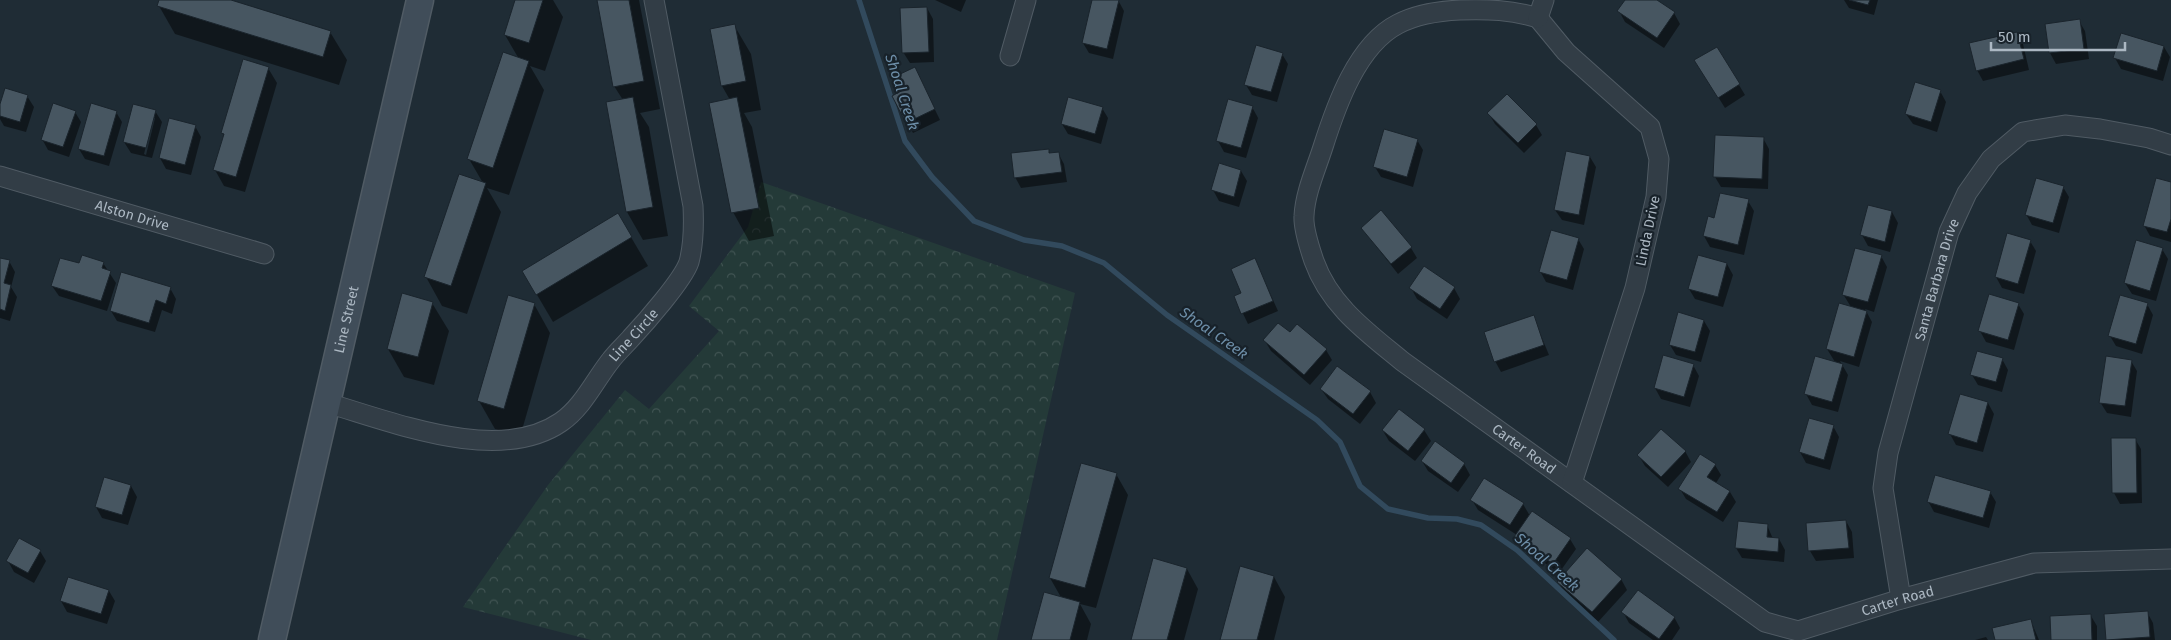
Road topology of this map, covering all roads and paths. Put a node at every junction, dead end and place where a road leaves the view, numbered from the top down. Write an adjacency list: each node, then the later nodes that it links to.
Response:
1 (420, 0): 10 (street, Line Street)
2 (654, 0): 10 (street, Line Circle)
3 (1026, 0): 6 (street)
4 (1544, 0): 5 (street)
5 (1538, 18): 11 (street, Linda Drive); 11 (street, Carter Road)
6 (1010, 56)
7 (2171, 145): 13 (street, Santa Barbara Drive)
8 (0, 176): 9 (street, Alston Drive)
9 (264, 254)
10 (327, 402): 14 (street, Line Street)
11 (1572, 483): 13 (street, Carter Road)
12 (2171, 559): 13 (street, Carter Road)
13 (1901, 598)
14 (272, 640)

